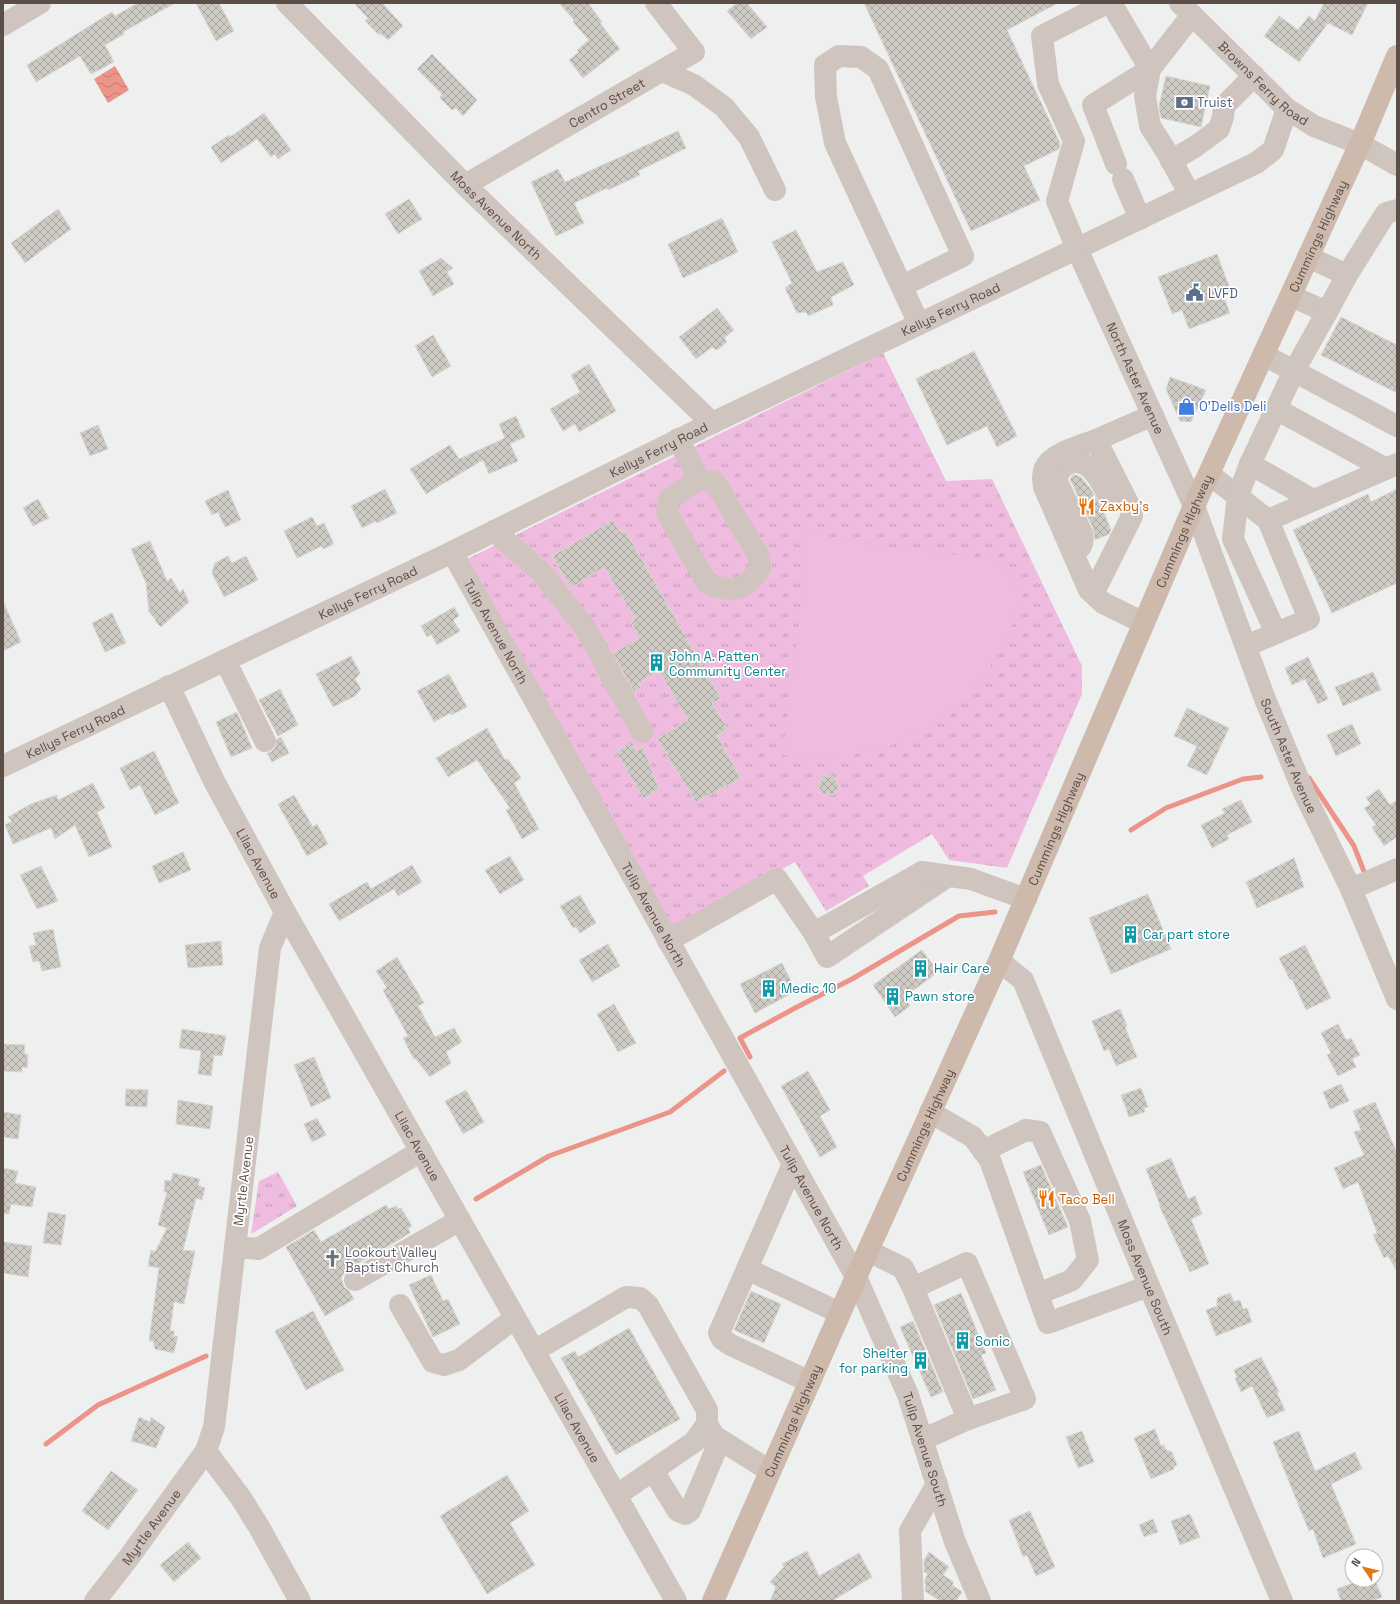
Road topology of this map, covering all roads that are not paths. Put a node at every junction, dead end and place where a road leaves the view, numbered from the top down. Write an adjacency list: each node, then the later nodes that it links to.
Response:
1 (40, 3): 7 (street)
2 (286, 3): 18 (street, Moss Avenue North)
3 (656, 3): 10 (street, Centro Street)
4 (1107, 3): 14 (street)
5 (1112, 3): 9 (street)
6 (1184, 6): 9 (street); 11 (street, Browns Ferry Road)
7 (3, 25)
8 (1397, 56): 15 (main road, Cummings Highway)
9 (1150, 69): 13 (street); 16 (street)
10 (662, 71): 18 (street, Centro Street); 19 (street)
11 (1254, 76): 12 (street, Browns Ferry Road); 16 (street)
12 (1288, 109): 15 (street, Browns Ferry Road); 20 (street, Kellys Ferry Road)
13 (1100, 125): 14 (street); 22 (street)
14 (1074, 141): 23 (street, North Aster Avenue)
15 (1360, 144): 17 (street, Browns Ferry Road); 24 (main road, Cummings Highway)
16 (1171, 161): 20 (street)
17 (1397, 165)
18 (465, 184): 34 (street, Moss Avenue North)
19 (774, 190)
20 (1190, 195): 22 (street, Kellys Ferry Road)
21 (1397, 210): 25 (street)
22 (1140, 219): 23 (street, Kellys Ferry Road)
23 (1077, 249): 29 (street, Kellys Ferry Road); 33 (street, North Aster Avenue)
24 (1308, 257): 25 (street); 27 (main road, Cummings Highway)
25 (1347, 275): 28 (street)
26 (902, 286): 26 (street); 29 (street)
27 (1291, 296): 28 (street); 30 (main road, Cummings Highway)
28 (1327, 312): 31 (street)
29 (919, 324): 34 (street, Kellys Ferry Road)
30 (1264, 355): 31 (street); 40 (main road, Cummings Highway)
31 (1294, 371): 32 (street); 35 (street)
32 (1276, 408): 38 (street); 39 (street)
33 (1152, 415): 37 (street); 44 (street, North Aster Avenue)
34 (712, 422): 36 (street, Kellys Ferry Road)
35 (1397, 426)
36 (678, 439): 41 (street); 47 (street, Kellys Ferry Road)
37 (1096, 440): 46 (street); 49 (street)
38 (1250, 464): 42 (street); 43 (street)
39 (1392, 466): 43 (street)
40 (1209, 474): 42 (street); 44 (main road, Cummings Highway)
41 (698, 480): 41 (street)
42 (1238, 496): 45 (street); 52 (street)
43 (1313, 500): 45 (street)
44 (1194, 506): 51 (main road, Cummings Highway); 53 (street, South Aster Avenue)
45 (1268, 520): 52 (street)
46 (1128, 524): 49 (street); 50 (street)
47 (494, 531): 48 (street, Kellys Ferry Road); 56 (street)
48 (452, 552): 54 (street, Kellys Ferry Road); 63 (street, Tulip Avenue North)
49 (1073, 553): 50 (street)
50 (1089, 590): 51 (street)
51 (1144, 623): 61 (main road, Cummings Highway)
52 (1276, 633): 53 (street)
53 (1246, 646): 60 (street, South Aster Avenue)
54 (225, 660): 55 (street, Kellys Ferry Road); 57 (street)
55 (169, 686): 58 (street, Kellys Ferry Road); 62 (street, Lilac Avenue)
56 (642, 732)
57 (266, 741)
58 (3, 766)
59 (1397, 869): 60 (street)
60 (1351, 889): 65 (street, South Aster Avenue)
61 (1026, 899): 63 (street); 64 (main road, Cummings Highway)
62 (285, 912): 67 (street, Lilac Avenue); 71 (street, Myrtle Avenue)
63 (668, 941): 69 (street, Tulip Avenue North)
64 (999, 961): 66 (main road, Cummings Highway); 76 (street, Moss Avenue South)
65 (1397, 999)
66 (930, 1112): 68 (street); 72 (main road, Cummings Highway)
67 (421, 1151): 70 (street, Lilac Avenue); 71 (street)
68 (983, 1151): 78 (street); 78 (street)
69 (793, 1164): 73 (street); 74 (street, Tulip Avenue North)
70 (460, 1220): 75 (street); 81 (street, Lilac Avenue)
71 (235, 1247): 87 (street, Myrtle Avenue)
72 (868, 1251): 74 (main road, Cummings Highway); 77 (street)
73 (747, 1269): 80 (street); 83 (street)
74 (856, 1277): 80 (main road, Cummings Highway); 86 (street, Tulip Avenue South)
75 (355, 1280)
76 (1149, 1286): 78 (street); 98 (street, Moss Avenue South)
77 (913, 1288): 84 (street); 84 (street)
78 (1038, 1294)
79 (400, 1306): 81 (street)
80 (840, 1313): 83 (main road, Cummings Highway)
81 (515, 1318): 82 (street, Lilac Avenue)
82 (534, 1351): 85 (street); 91 (street, Lilac Avenue)
83 (810, 1382): 89 (main road, Cummings Highway)
84 (968, 1419): 86 (street)
85 (710, 1430): 88 (street); 88 (street); 89 (street)
86 (922, 1440): 90 (street, Tulip Avenue South)
87 (206, 1451): 93 (street, Myrtle Avenue); 94 (street)
88 (653, 1471): 91 (street)
89 (770, 1471): 95 (main road, Cummings Highway)
90 (937, 1484): 96 (street); 97 (street, Tulip Avenue South)
91 (617, 1496): 92 (street, Lilac Avenue)
92 (671, 1599)
93 (95, 1601)
94 (300, 1601)
95 (712, 1601)
96 (913, 1601)
97 (980, 1601)
98 (1282, 1601)

